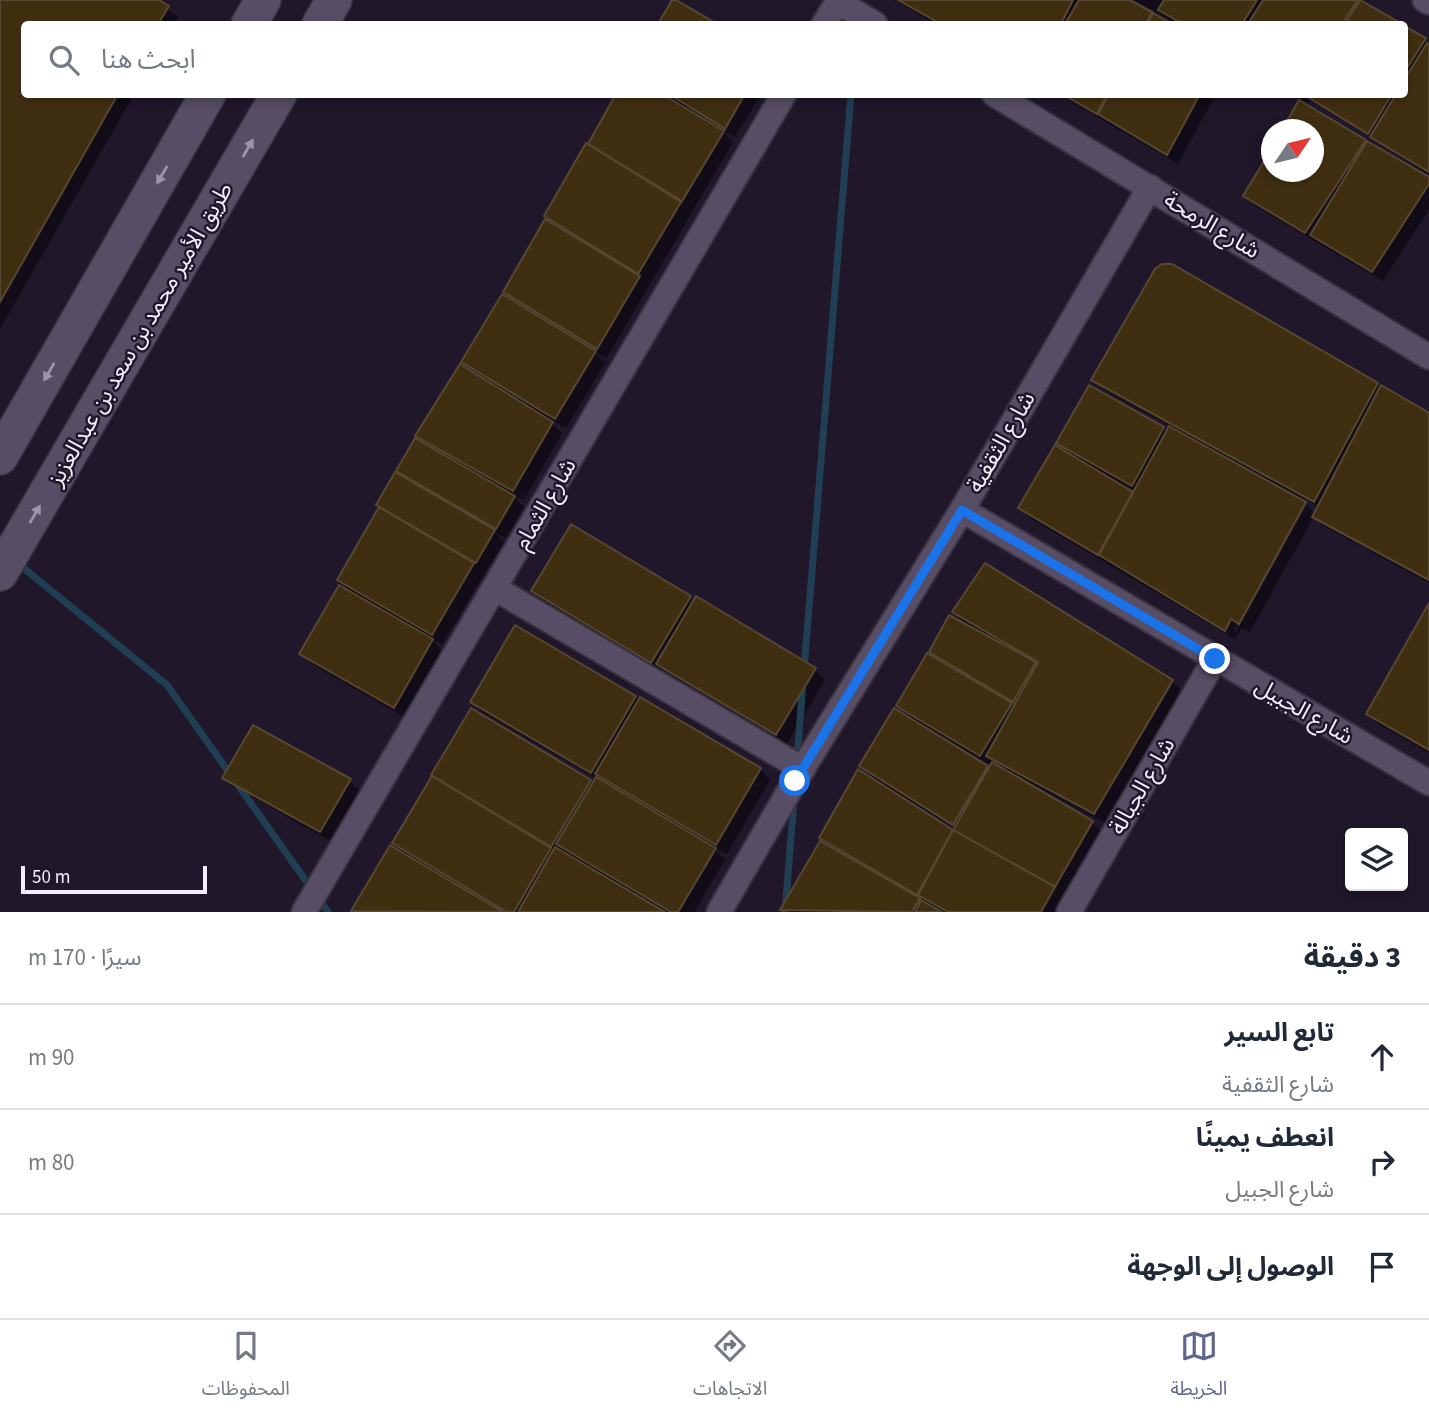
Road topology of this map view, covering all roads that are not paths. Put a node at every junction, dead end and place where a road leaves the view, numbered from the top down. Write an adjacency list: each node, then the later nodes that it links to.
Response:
1 (263, 0): 4 (main road)
2 (334, 0): 5 (main road)
3 (838, 1): 6 (street); 7 (street)
4 (250, 21)
5 (322, 21)
6 (826, 21)
7 (870, 21)
8 (206, 98): 14 (main road, one-way to 14)
9 (277, 98): 16 (main road, طريق الأمير محمد بن سعد بن عبدالعزيز, one-way to 9)
10 (782, 98): 17 (street, شارع الثمام)
11 (1001, 98): 12 (street, شارع الرمحة)
12 (1150, 187): 13 (street, شارع الرمحة); 15 (street, شارع الثقفية)
13 (1429, 357)
14 (0, 457)
15 (962, 510): 18 (street, شارع الجبيل); 19 (street, شارع الثقفية)
16 (0, 573)
17 (496, 589): 19 (street); 21 (street, شارع الثمام)
18 (1215, 659): 20 (street, شارع الجبيل); 23 (street, شارع الجبالة)
19 (803, 769): 22 (street, شارع الثقفية)
20 (1429, 783)
21 (304, 912)
22 (719, 912)
23 (1069, 912)

